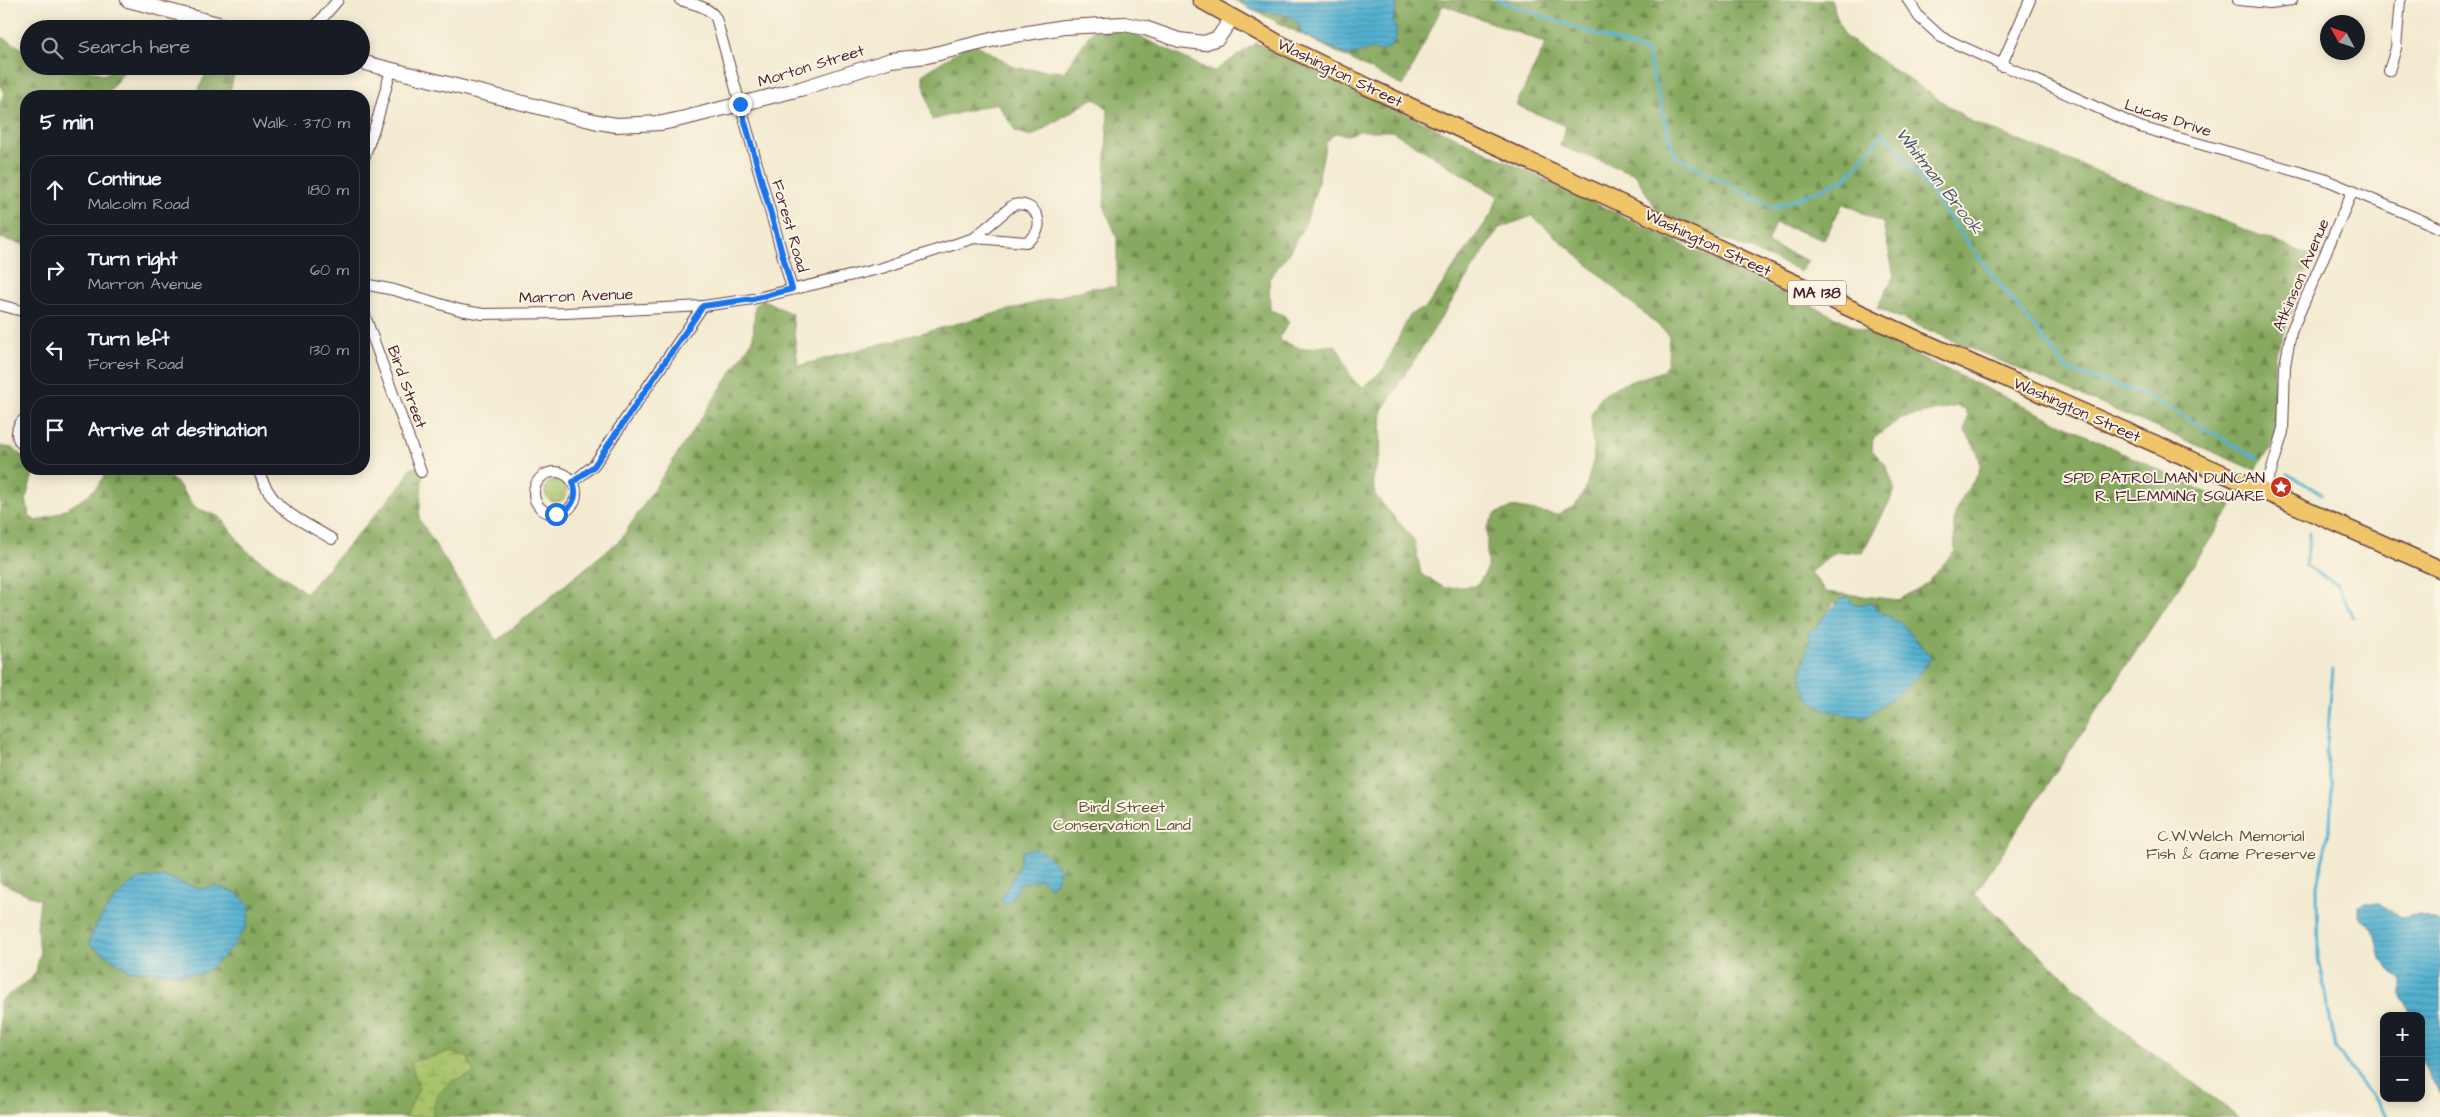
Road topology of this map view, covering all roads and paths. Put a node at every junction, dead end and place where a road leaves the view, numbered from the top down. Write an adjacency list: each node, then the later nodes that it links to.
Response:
1 (128, 0): 13 (street)
2 (338, 0): 14 (street)
3 (680, 0): 11 (street)
4 (713, 0): 11 (street)
5 (1201, 0): 12 (main road, Washington Street / MA 138)
6 (1908, 0): 16 (street, Lucas Drive)
7 (2030, 0): 16 (street)
8 (2238, 0): 9 (street)
9 (2292, 0)
10 (2400, 0): 18 (street)
11 (712, 11): 19 (street, Forest Road)
12 (1232, 18): 19 (street, Morton Street); 35 (main road, Washington Street / MA 138)
13 (203, 20)
14 (320, 20)
15 (370, 64): 17 (street, Morton Street)
16 (2001, 66): 21 (street, Lucas Drive)
17 (391, 70): 19 (street, Morton Street); 20 (street)
18 (2389, 71)
19 (740, 104): 25 (street, Forest Road)
20 (370, 140)
21 (2353, 190): 22 (street, Lucas Drive); 35 (street, Atkinson Avenue)
22 (2440, 228)
23 (974, 238): 23 (street, Forest Road); 25 (street, Forest Road)
24 (370, 285): 27 (street, Marron Avenue)
25 (792, 289): 27 (street, Marron Avenue)
26 (0, 305): 28 (street)
27 (703, 306): 34 (street)
28 (20, 310)
29 (370, 330): 32 (street, Bird Street)
30 (20, 424): 31 (street)
31 (20, 442)
32 (421, 472)
33 (260, 475): 36 (street)
34 (573, 482): 34 (street)
35 (2262, 491): 37 (main road, Washington Street / MA 138)
36 (332, 539)
37 (2440, 569)

